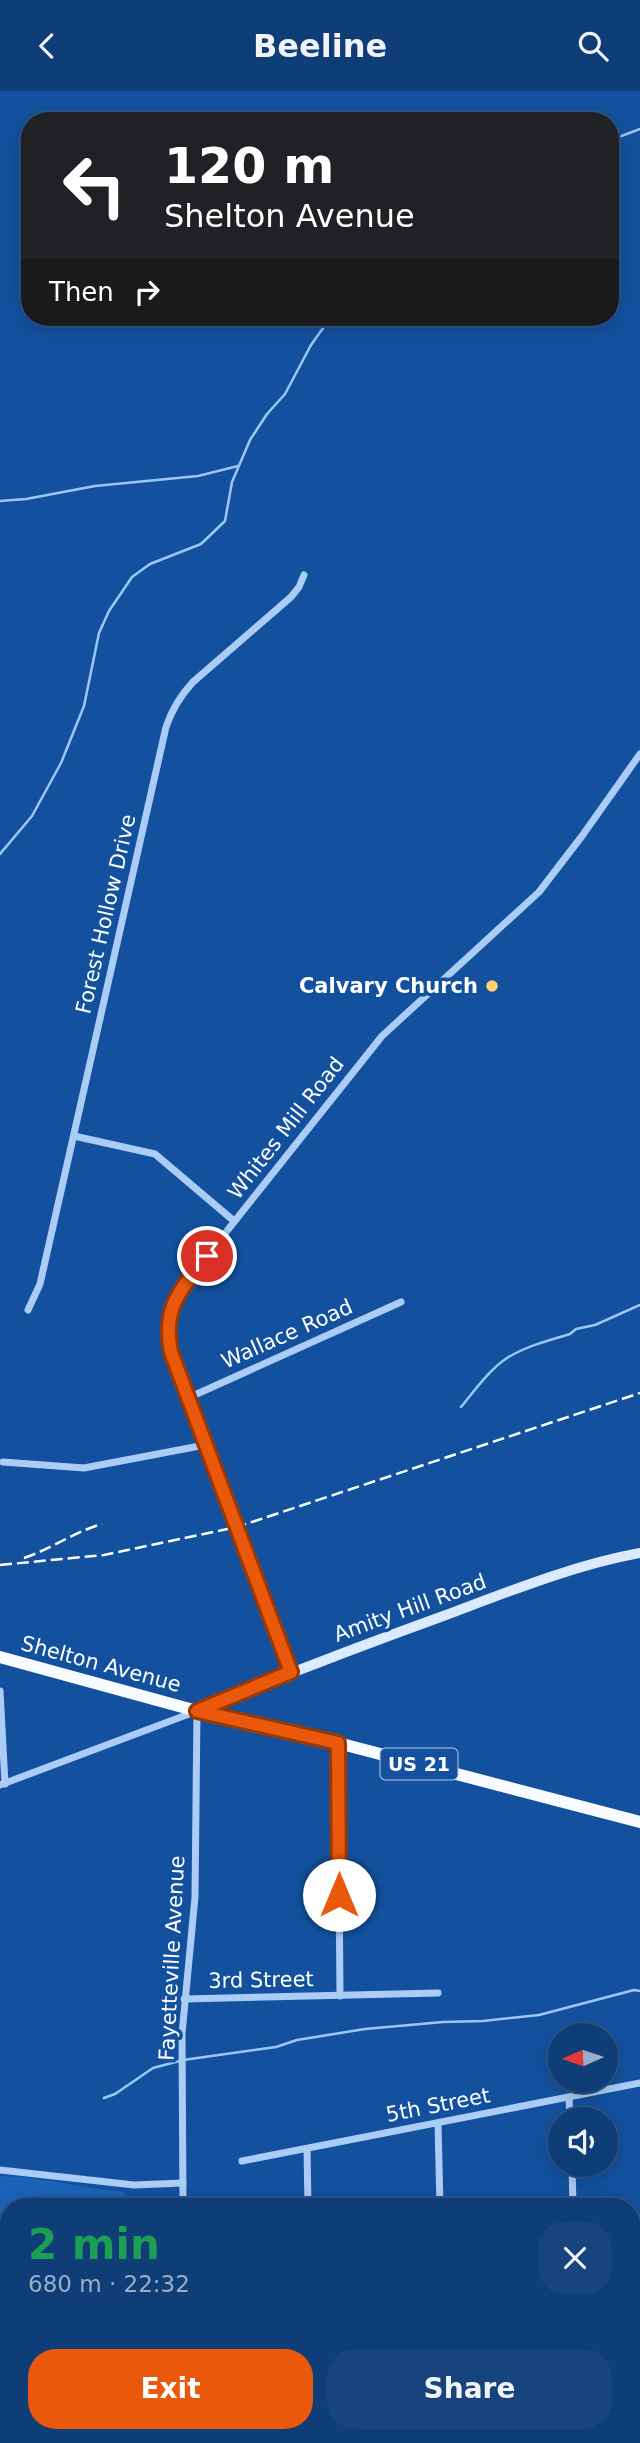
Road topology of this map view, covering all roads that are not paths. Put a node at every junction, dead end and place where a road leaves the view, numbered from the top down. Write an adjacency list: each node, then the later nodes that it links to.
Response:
1 (304, 575): 3 (street, Forest Hollow Drive)
2 (640, 754): 4 (street, Whites Mill Road)
3 (74, 1136): 4 (street); 6 (street, Forest Hollow Drive)
4 (234, 1221): 7 (street, Whites Mill Road)
5 (401, 1302): 7 (street, Wallace Road)
6 (29, 1310)
7 (188, 1398): 8 (street, Whites Mill Road)
8 (205, 1445): 9 (street); 12 (street, Whites Mill Road)
9 (3, 1462)
10 (640, 1553): 12 (street, Amity Hill Road)
11 (0, 1657): 14 (main road, Shelton Avenue / US 21)
12 (291, 1672): 14 (street, Amity Hill Road)
13 (0, 1691): 15 (street)
14 (197, 1711): 16 (main road, Shelton Avenue / US 21); 17 (street); 21 (street, Fayetteville Avenue)
15 (1, 1721): 17 (street)
16 (338, 1743): 18 (main road, Shelton Avenue / US 21); 20 (street)
17 (2, 1784)
18 (640, 1822)
19 (438, 1993): 20 (street, 3rd Street)
20 (340, 1996): 21 (street, 3rd Street)
21 (184, 1999): 30 (street, Fayetteville Avenue)
22 (640, 2083): 23 (street, 5th Street)
23 (569, 2097): 24 (street); 25 (street, 5th Street)
24 (569, 2107)
25 (438, 2123): 26 (street, 5th Street); 33 (street)
26 (306, 2149): 27 (street, 5th Street); 32 (street)
27 (243, 2161)
28 (0, 2170): 30 (street)
29 (572, 2177): 34 (street)
30 (183, 2183): 31 (street, Fayetteville Avenue)
31 (183, 2198)
32 (308, 2198)
33 (440, 2198)
34 (573, 2198)

